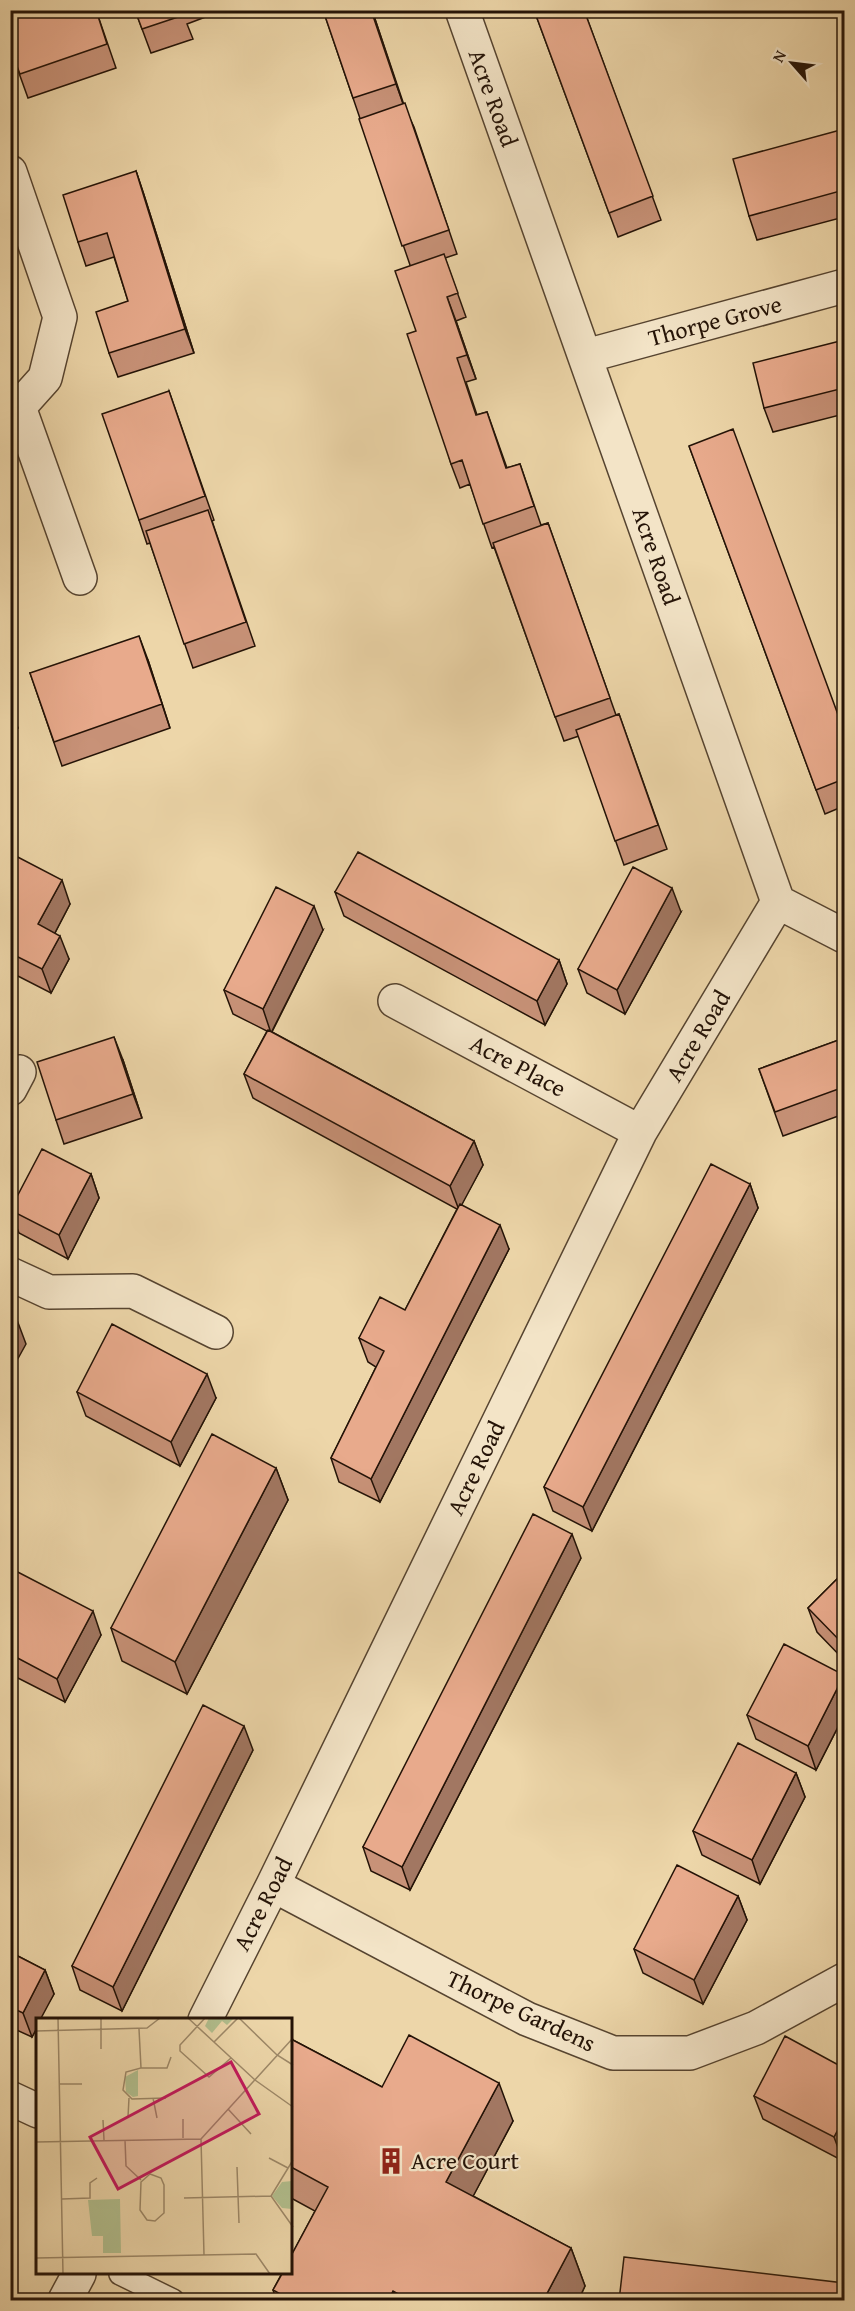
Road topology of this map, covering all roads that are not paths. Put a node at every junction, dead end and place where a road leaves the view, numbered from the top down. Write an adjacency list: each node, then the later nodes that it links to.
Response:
1 (462, 10): 4 (street, Acre Road)
2 (10, 172): 5 (street)
3 (844, 286): 4 (street, Thorpe Grove)
4 (586, 356): 7 (street, Acre Road)
5 (15, 408): 6 (street)
6 (80, 578)
7 (778, 902): 8 (street); 10 (street, Acre Road)
8 (844, 936)
9 (395, 1001): 10 (street, Acre Place)
10 (640, 1132): 13 (street, Acre Road)
11 (10, 1274): 12 (street)
12 (216, 1332)
13 (273, 1886): 14 (street, Thorpe Gardens); 15 (street, Acre Road)
14 (844, 1980)
15 (206, 2018)
16 (10, 2098): 17 (street)
17 (36, 2110)
18 (78, 2275): 20 (street)
19 (122, 2275): 21 (lane)
20 (65, 2301)
21 (173, 2301)

